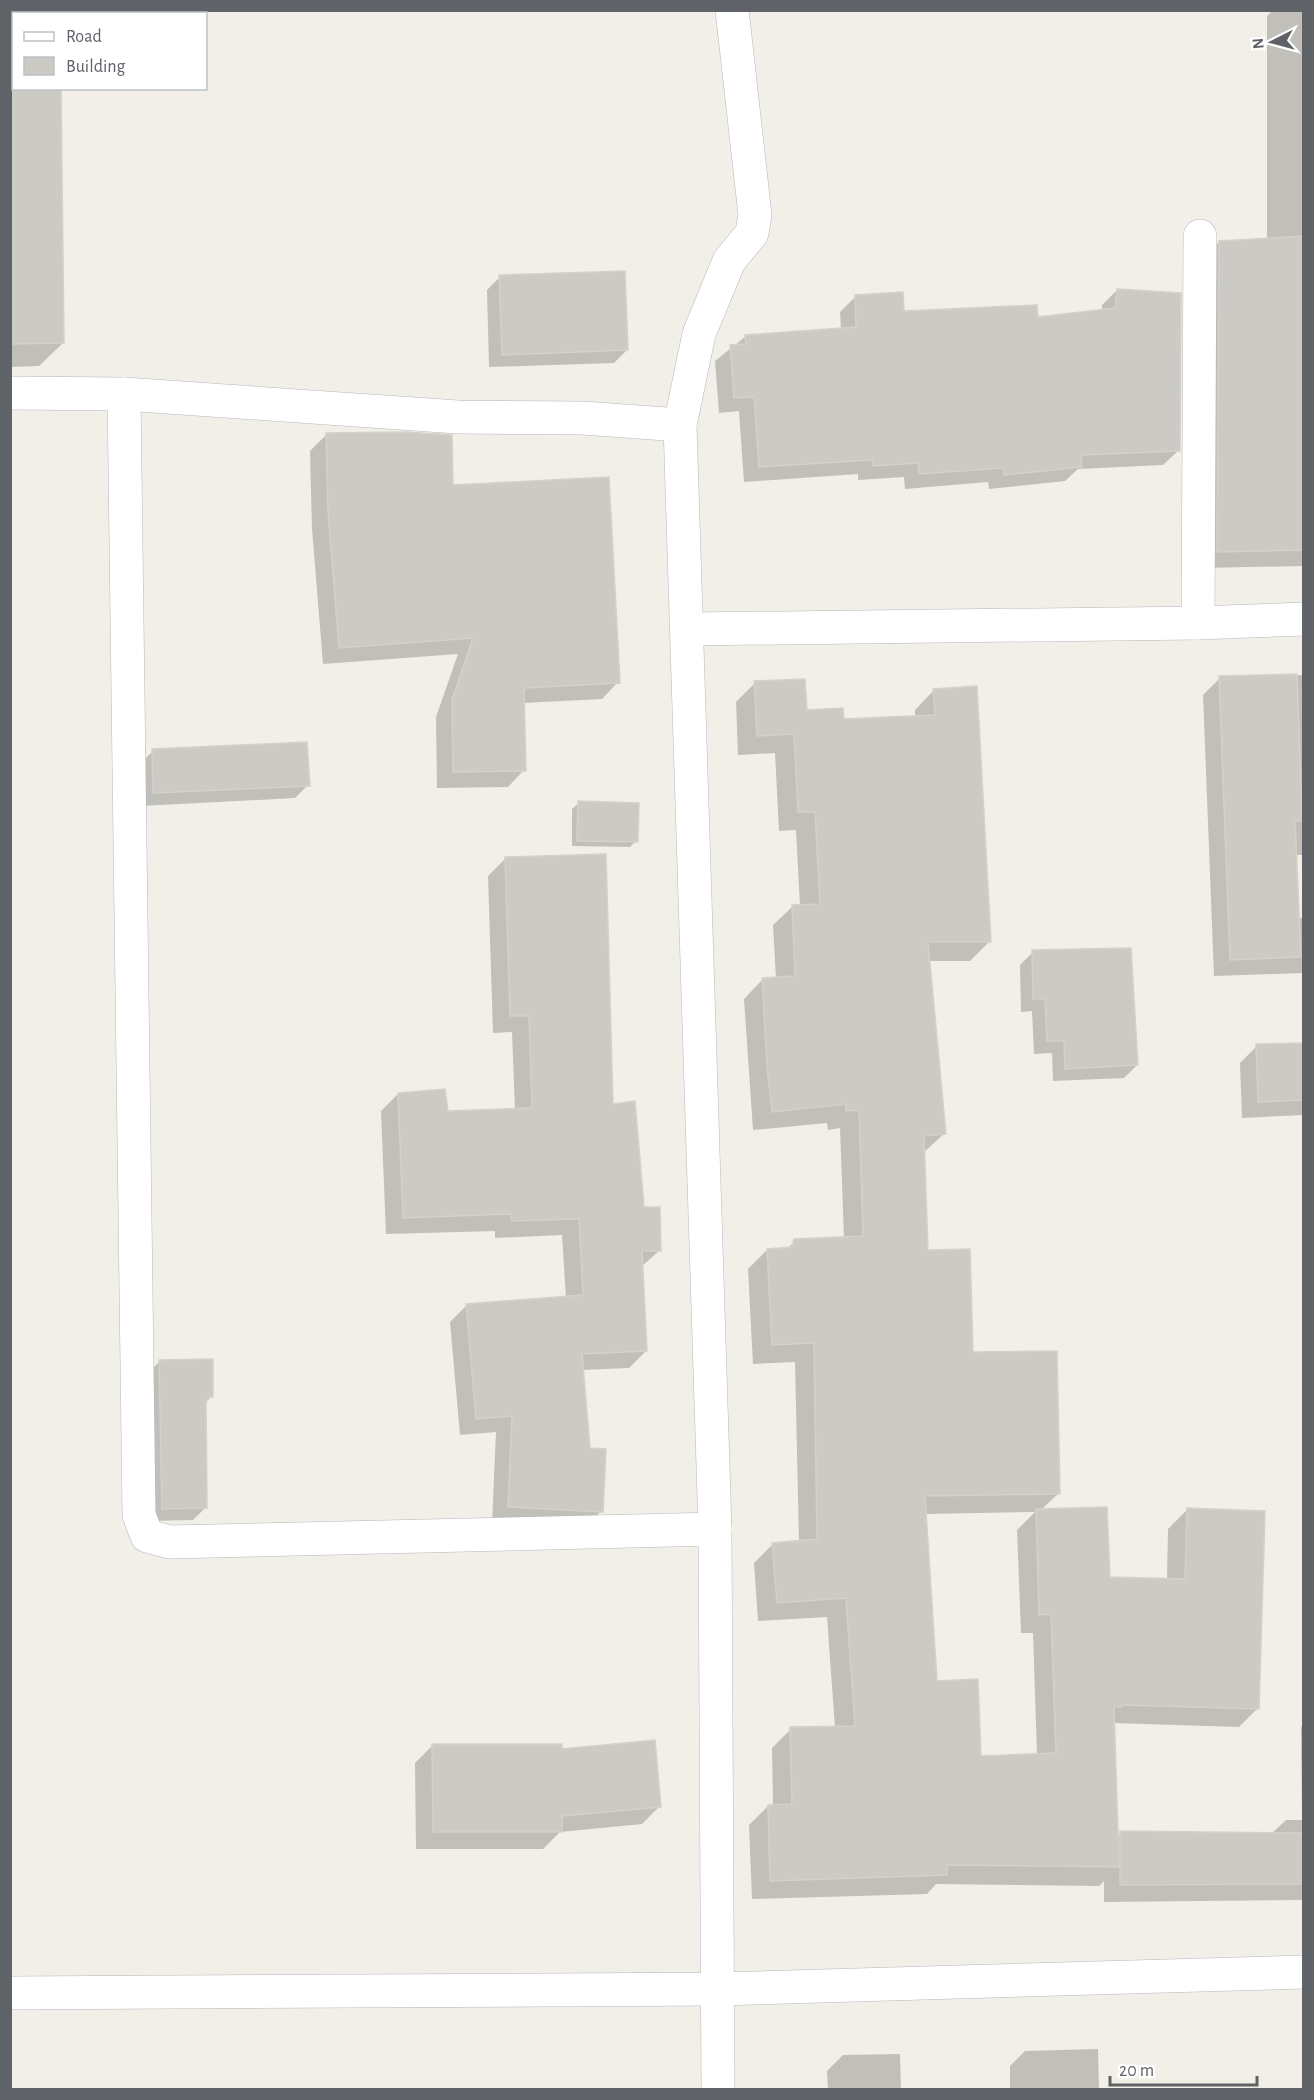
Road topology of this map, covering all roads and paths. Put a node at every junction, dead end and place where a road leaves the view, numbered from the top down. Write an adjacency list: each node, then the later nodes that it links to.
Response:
1 (732, 10): 5 (street)
2 (1200, 236): 7 (street)
3 (10, 393): 4 (street)
4 (124, 394): 5 (street); 9 (street)
5 (680, 425): 8 (street)
6 (1304, 618): 7 (street)
7 (1198, 623): 8 (street)
8 (688, 629): 9 (street)
9 (715, 1529): 11 (street)
10 (1304, 1972): 11 (street)
11 (717, 1989): 12 (street); 13 (street)
12 (10, 1993)
13 (718, 2090)

